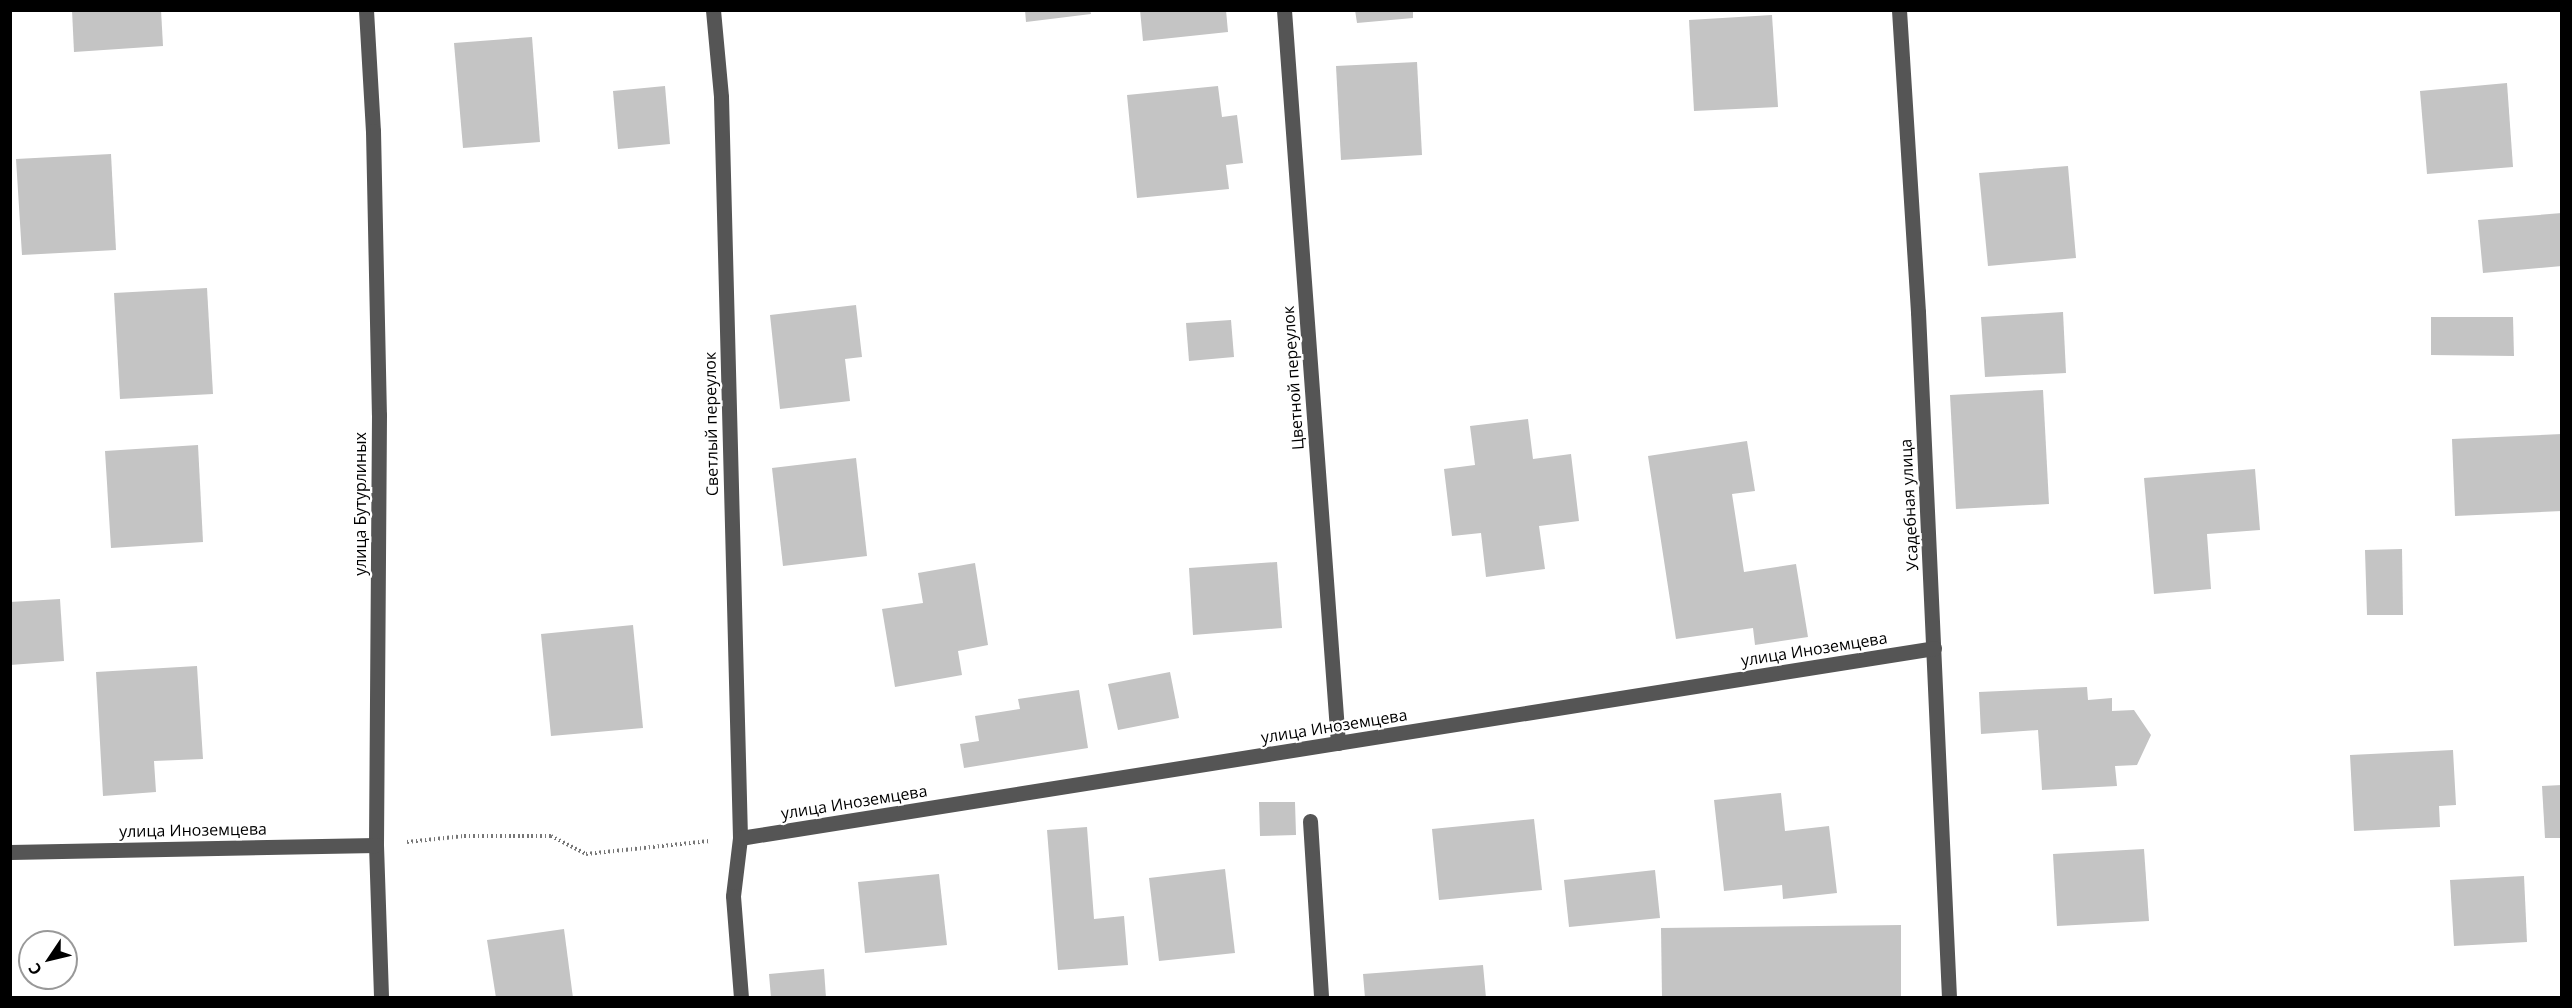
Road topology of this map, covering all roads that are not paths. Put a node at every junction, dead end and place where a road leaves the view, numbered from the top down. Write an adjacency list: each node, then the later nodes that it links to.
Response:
1 (366, 10): 9 (street, улица Бутурлиных)
2 (713, 10): 8 (street, Светлый переулок)
3 (1284, 10): 6 (street, Цветной переулок)
4 (1899, 10): 5 (street, Усадебная улица)
5 (1934, 648): 6 (street, улица Иноземцева); 14 (street, Усадебная улица)
6 (1338, 743): 8 (street, улица Иноземцева)
7 (1310, 821): 13 (street)
8 (740, 838): 12 (street, Светлый переулок)
9 (376, 845): 10 (street, улица Иноземцева); 11 (street, улица Бутурлиных)
10 (10, 852)
11 (381, 998)
12 (741, 998)
13 (1321, 998)
14 (1949, 998)

